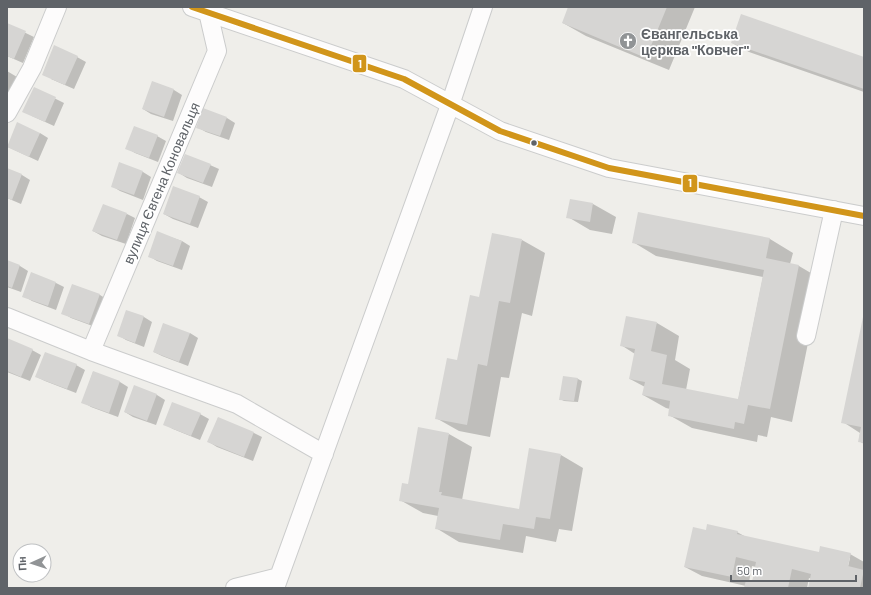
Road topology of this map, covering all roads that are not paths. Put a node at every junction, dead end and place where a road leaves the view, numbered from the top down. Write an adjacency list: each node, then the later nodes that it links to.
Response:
1 (57, 7): 5 (street)
2 (483, 7): 4 (street)
3 (200, 10): 4 (street); 10 (street, вулиця Євгена Коновальця)
4 (450, 105): 6 (street); 11 (street)
5 (7, 113)
6 (834, 210): 7 (street); 9 (street)
7 (864, 216)
8 (7, 317): 10 (street)
9 (806, 336)
10 (91, 351): 11 (street)
11 (324, 454): 12 (street)
12 (277, 582): 13 (street)
13 (235, 588)

